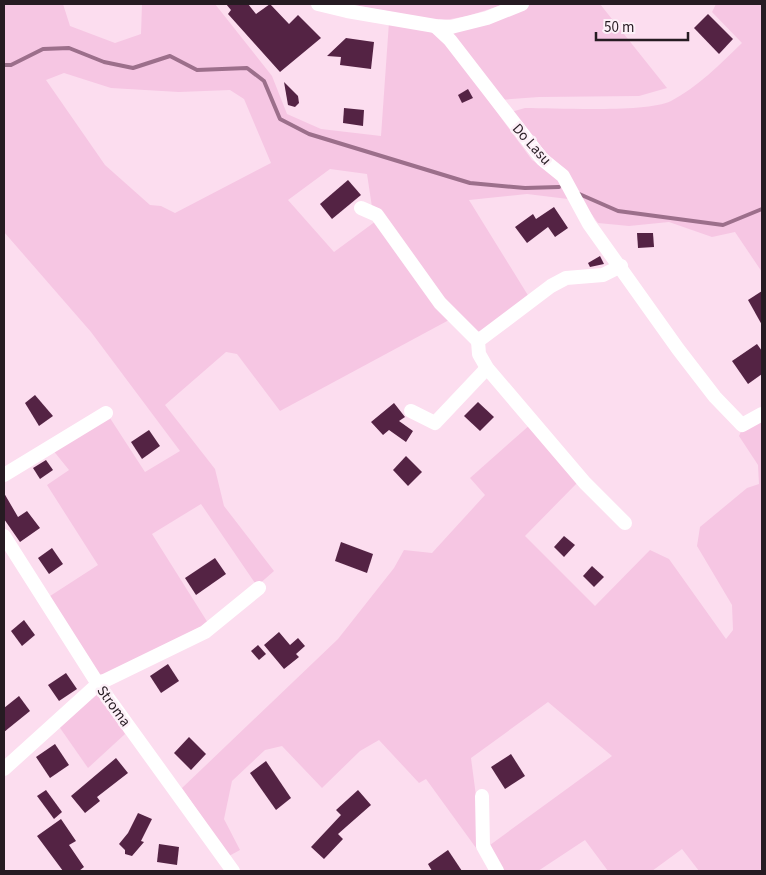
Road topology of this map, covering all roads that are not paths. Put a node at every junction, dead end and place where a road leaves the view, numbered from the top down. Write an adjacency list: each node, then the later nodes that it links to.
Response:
1 (318, 4): 3 (street)
2 (522, 4): 3 (street)
3 (435, 26): 5 (street, Do Lasu)
4 (361, 208): 6 (street)
5 (620, 266): 6 (street); 10 (street, Do Lasu)
6 (478, 341): 7 (street)
7 (487, 368): 8 (street); 12 (street)
8 (411, 411)
9 (106, 413): 11 (street)
10 (762, 414)
11 (4, 475)
12 (625, 523)
13 (4, 536): 15 (street, Stroma)
14 (259, 588): 15 (street)
15 (98, 684): 16 (street); 18 (street, Stroma)
16 (4, 769)
17 (482, 796): 19 (street)
18 (224, 870)
19 (497, 871)

